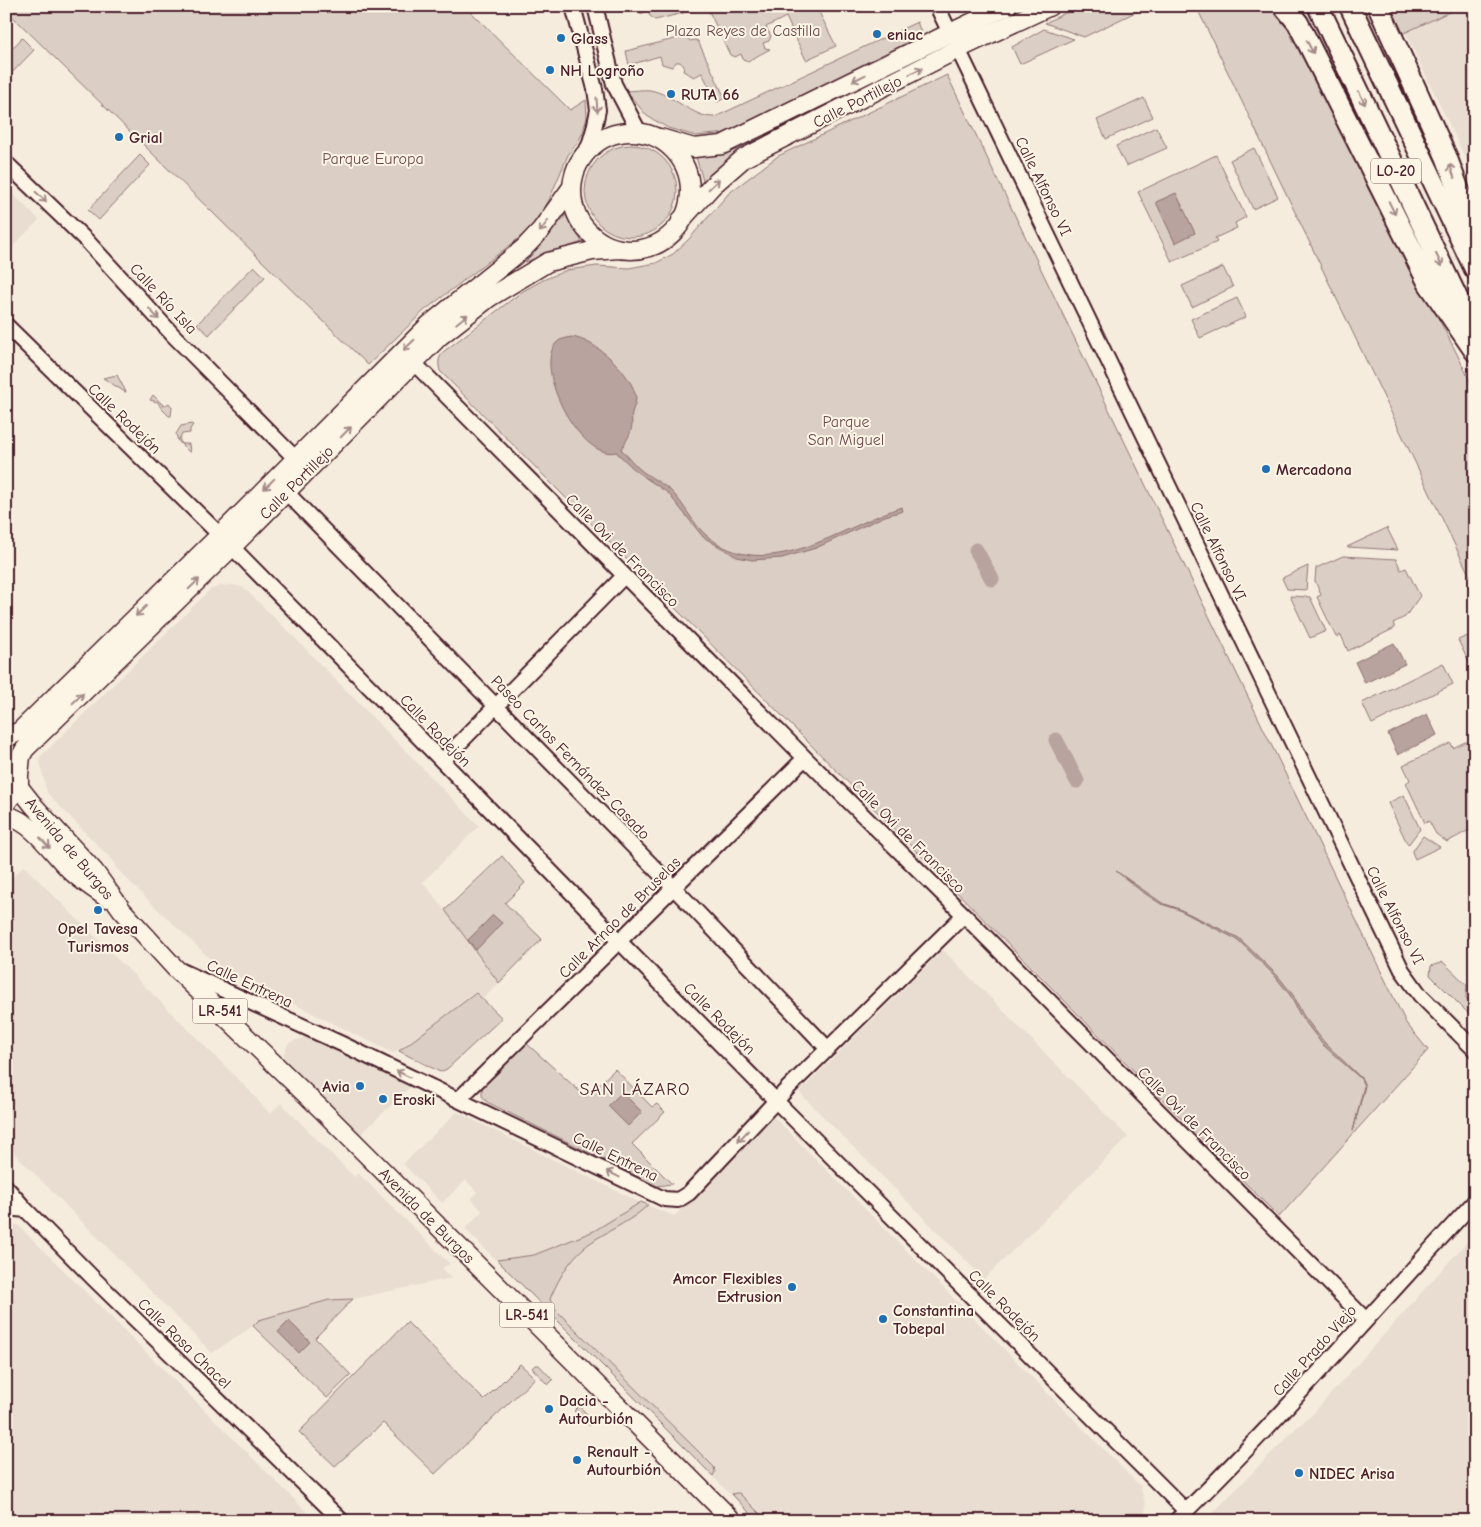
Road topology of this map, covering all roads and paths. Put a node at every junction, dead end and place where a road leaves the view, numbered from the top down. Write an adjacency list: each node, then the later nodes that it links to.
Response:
1 (573, 6): 14 (street, one-way to 14)
2 (595, 6): 12 (street)
3 (937, 6): 10 (street)
4 (1007, 6): 10 (main road, Calle Portillejo)
5 (1050, 6): 11 (main road, Calle Portillejo)
6 (1284, 6): 23 (highway, one-way to 23)
7 (1318, 6): 22 (highway, LO-20, one-way to 22)
8 (1350, 6): 20 (highway, LO-20)
9 (1378, 6): 18 (highway, one-way to 9)
10 (950, 33): 13 (main road, Calle Portillejo, one-way to 13)
11 (958, 49): 17 (main road, Calle Portillejo, one-way to 11); 43 (street, Calle Alfonso VI)
12 (639, 132): 13 (main road); 14 (main road)
13 (660, 138): 17 (main road)
14 (588, 149): 16 (main road)
15 (6, 163): 25 (street, Calle Río Isla, one-way to 25)
16 (572, 187): 19 (main road); 25 (main road, Calle Portillejo, one-way to 25)
17 (681, 220): 19 (main road)
18 (1475, 233)
19 (619, 249): 24 (main road, Calle Portillejo, one-way to 19)
20 (1475, 269)
21 (6, 325): 27 (street, Calle Rodejón)
22 (1475, 336)
23 (1475, 351)
24 (414, 363): 26 (main road, Calle Portillejo, one-way to 24); 28 (street, Calle Ovi de Francisco)
25 (296, 458): 27 (main road, Calle Portillejo, one-way to 27)
26 (286, 492): 27 (main road, Calle Portillejo); 29 (street, Paseo Carlos Fernández Casado)
27 (226, 541): 30 (main road, Calle Portillejo, one-way to 30); 33 (street, Calle Rodejón); 34 (main road, Calle Portillejo, one-way to 27)
28 (624, 576): 29 (street); 32 (street, Calle Ovi de Francisco)
29 (496, 706): 33 (street); 37 (street, Paseo Carlos Fernández Casado)
30 (6, 738)
31 (6, 748): 34 (main road, LR-541)
32 (805, 758): 37 (street, Calle Arnao de Bruselas); 39 (street, Calle Ovi de Francisco)
33 (442, 762): 40 (street, Calle Rodejón)
34 (19, 781): 35 (main road); 38 (main road, Avenida de Burgos / LR-541)
35 (6, 803)
36 (6, 815): 38 (main road, Avenida de Burgos / LR-541, one-way to 38)
37 (674, 888): 40 (street, Calle Arnao de Bruselas); 42 (street, Paseo Carlos Fernández Casado)
38 (122, 910): 41 (main road, Avenida de Burgos / LR-541)
39 (964, 915): 42 (street, Calle Entrena); 50 (street, Calle Ovi de Francisco)
40 (620, 942): 44 (street, Calle Arnao de Bruselas); 45 (street, Calle Rodejón)
41 (174, 968): 44 (street, Calle Entrena, one-way to 41); 53 (main road, Avenida de Burgos / LR-541)
42 (828, 1049): 45 (street, Calle Entrena)
43 (1475, 1050)
44 (458, 1100): 45 (street, Calle Entrena, one-way to 44)
45 (777, 1101): 51 (street, Calle Rodejón)
46 (6, 1187): 49 (street, Calle Rosa Chacel)
47 (1475, 1201): 50 (street, Calle Prado Viejo)
48 (6, 1208): 49 (street)
49 (26, 1210): 52 (street, Calle Rosa Chacel)
50 (1365, 1319): 51 (street, Calle Prado Viejo)
51 (1181, 1516)
52 (342, 1521)
53 (733, 1521)

